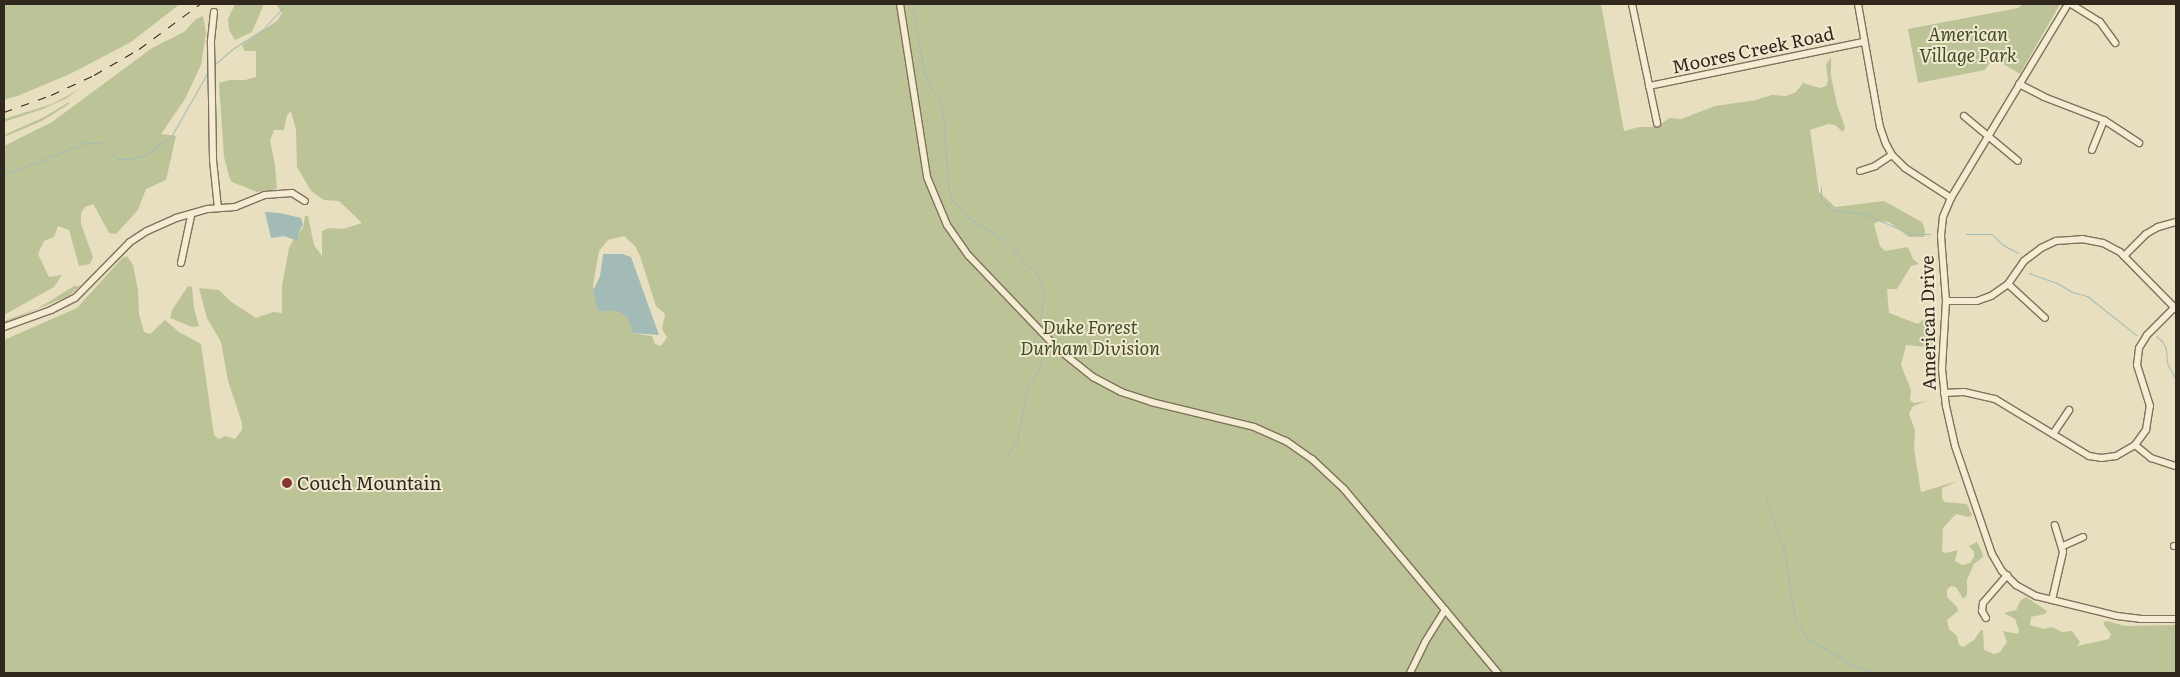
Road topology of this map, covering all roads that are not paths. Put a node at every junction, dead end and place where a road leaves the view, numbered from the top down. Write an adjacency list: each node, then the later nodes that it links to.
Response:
1 (900, 4): 41 (street)
2 (1632, 4): 9 (street)
3 (1858, 4): 6 (street)
4 (2070, 4): 7 (street); 8 (street, American Drive)
5 (214, 12): 21 (street)
6 (1863, 42): 9 (street, Moores Creek Road); 16 (street)
7 (2116, 43)
8 (2020, 84): 11 (street); 13 (street, American Drive)
9 (1649, 86): 12 (street)
10 (1964, 116): 13 (street)
11 (2104, 120): 14 (street); 15 (street)
12 (1657, 123)
13 (1988, 137): 17 (street); 19 (street, American Drive)
14 (2139, 143)
15 (2092, 150)
16 (1892, 156): 18 (street); 19 (street)
17 (2018, 161)
18 (1860, 171)
19 (1951, 198): 27 (street, American Drive)
20 (305, 202): 21 (street)
21 (218, 208): 22 (street)
22 (191, 216): 25 (street); 30 (street)
23 (2176, 222): 24 (street)
24 (2124, 256): 26 (street); 28 (street)
25 (181, 263)
26 (2008, 284): 27 (street); 29 (street)
27 (1946, 301): 31 (street, American Drive)
28 (2175, 308): 34 (street)
29 (2046, 318)
30 (4, 327)
31 (1944, 393): 33 (street); 39 (street, American Drive)
32 (2069, 410): 33 (street)
33 (2053, 434): 34 (street)
34 (2135, 445): 35 (street)
35 (2176, 466)
36 (2055, 525): 38 (street)
37 (2083, 537): 38 (street)
38 (2063, 546): 40 (street)
39 (2006, 576): 40 (street, American Drive); 42 (street)
40 (2052, 600): 43 (street, American Drive)
41 (1444, 610): 44 (street); 45 (street)
42 (1986, 618)
43 (2176, 619)
44 (1410, 673)
45 (1498, 673)

